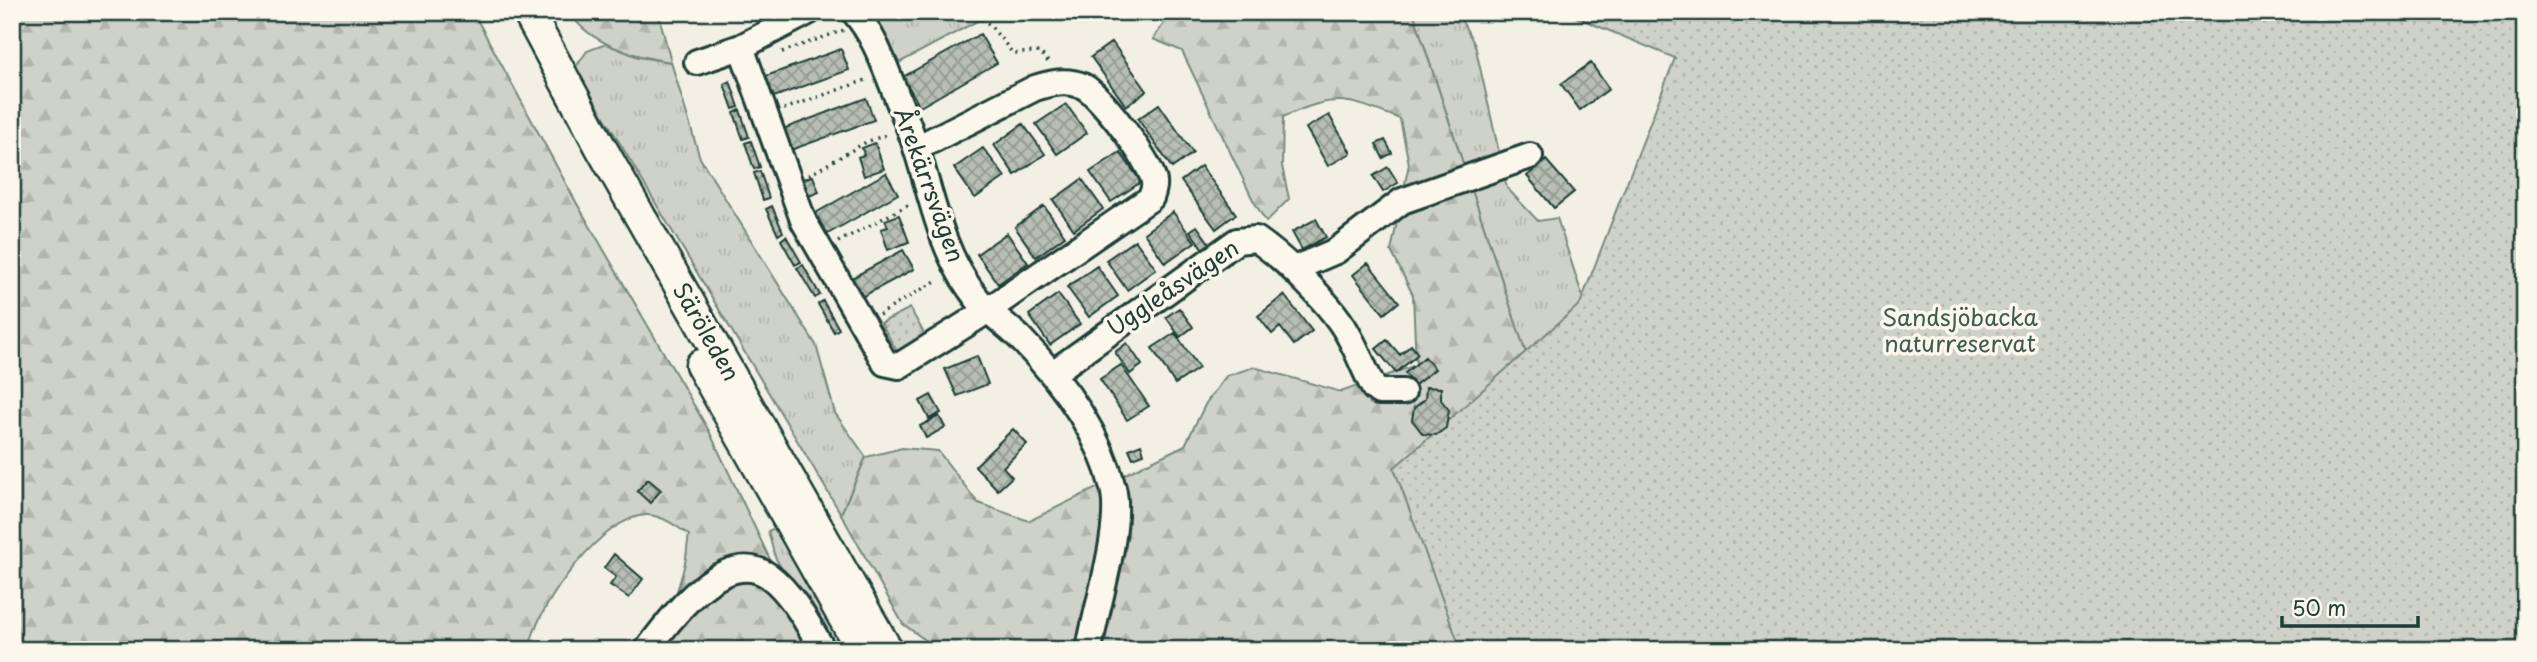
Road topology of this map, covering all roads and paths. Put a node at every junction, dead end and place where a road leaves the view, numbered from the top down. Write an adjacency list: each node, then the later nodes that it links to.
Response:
1 (506, 12): 25 (main road, Säröleden)
2 (528, 12): 26 (main road, Säröleden)
3 (808, 12): 6 (street)
4 (969, 12): 9 (path)
5 (857, 16): 6 (path); 8 (street, Årekärrsvägen)
6 (744, 55): 7 (street); 10 (street)
7 (697, 62)
8 (888, 75): 10 (path); 12 (street, Årekärrsvägen)
9 (1055, 82): 12 (street); 19 (street)
10 (764, 115): 14 (street)
11 (898, 131): 14 (path)
12 (917, 148): 19 (street, Årekärrsvägen)
13 (1530, 156): 17 (street)
14 (790, 186): 16 (street)
15 (917, 201): 16 (path)
16 (820, 253): 20 (street)
17 (1294, 269): 21 (street, Uggleåsvägen); 22 (street, Uggleåsvägen)
18 (947, 275): 20 (path)
19 (987, 310): 20 (street); 21 (street, Årekärrsvägen)
20 (862, 324)
21 (1053, 373): 27 (street, Årekärrsvägen)
22 (1403, 392)
23 (647, 650): 24 (street)
24 (823, 650)
25 (862, 650)
26 (887, 650)
27 (1090, 650)

